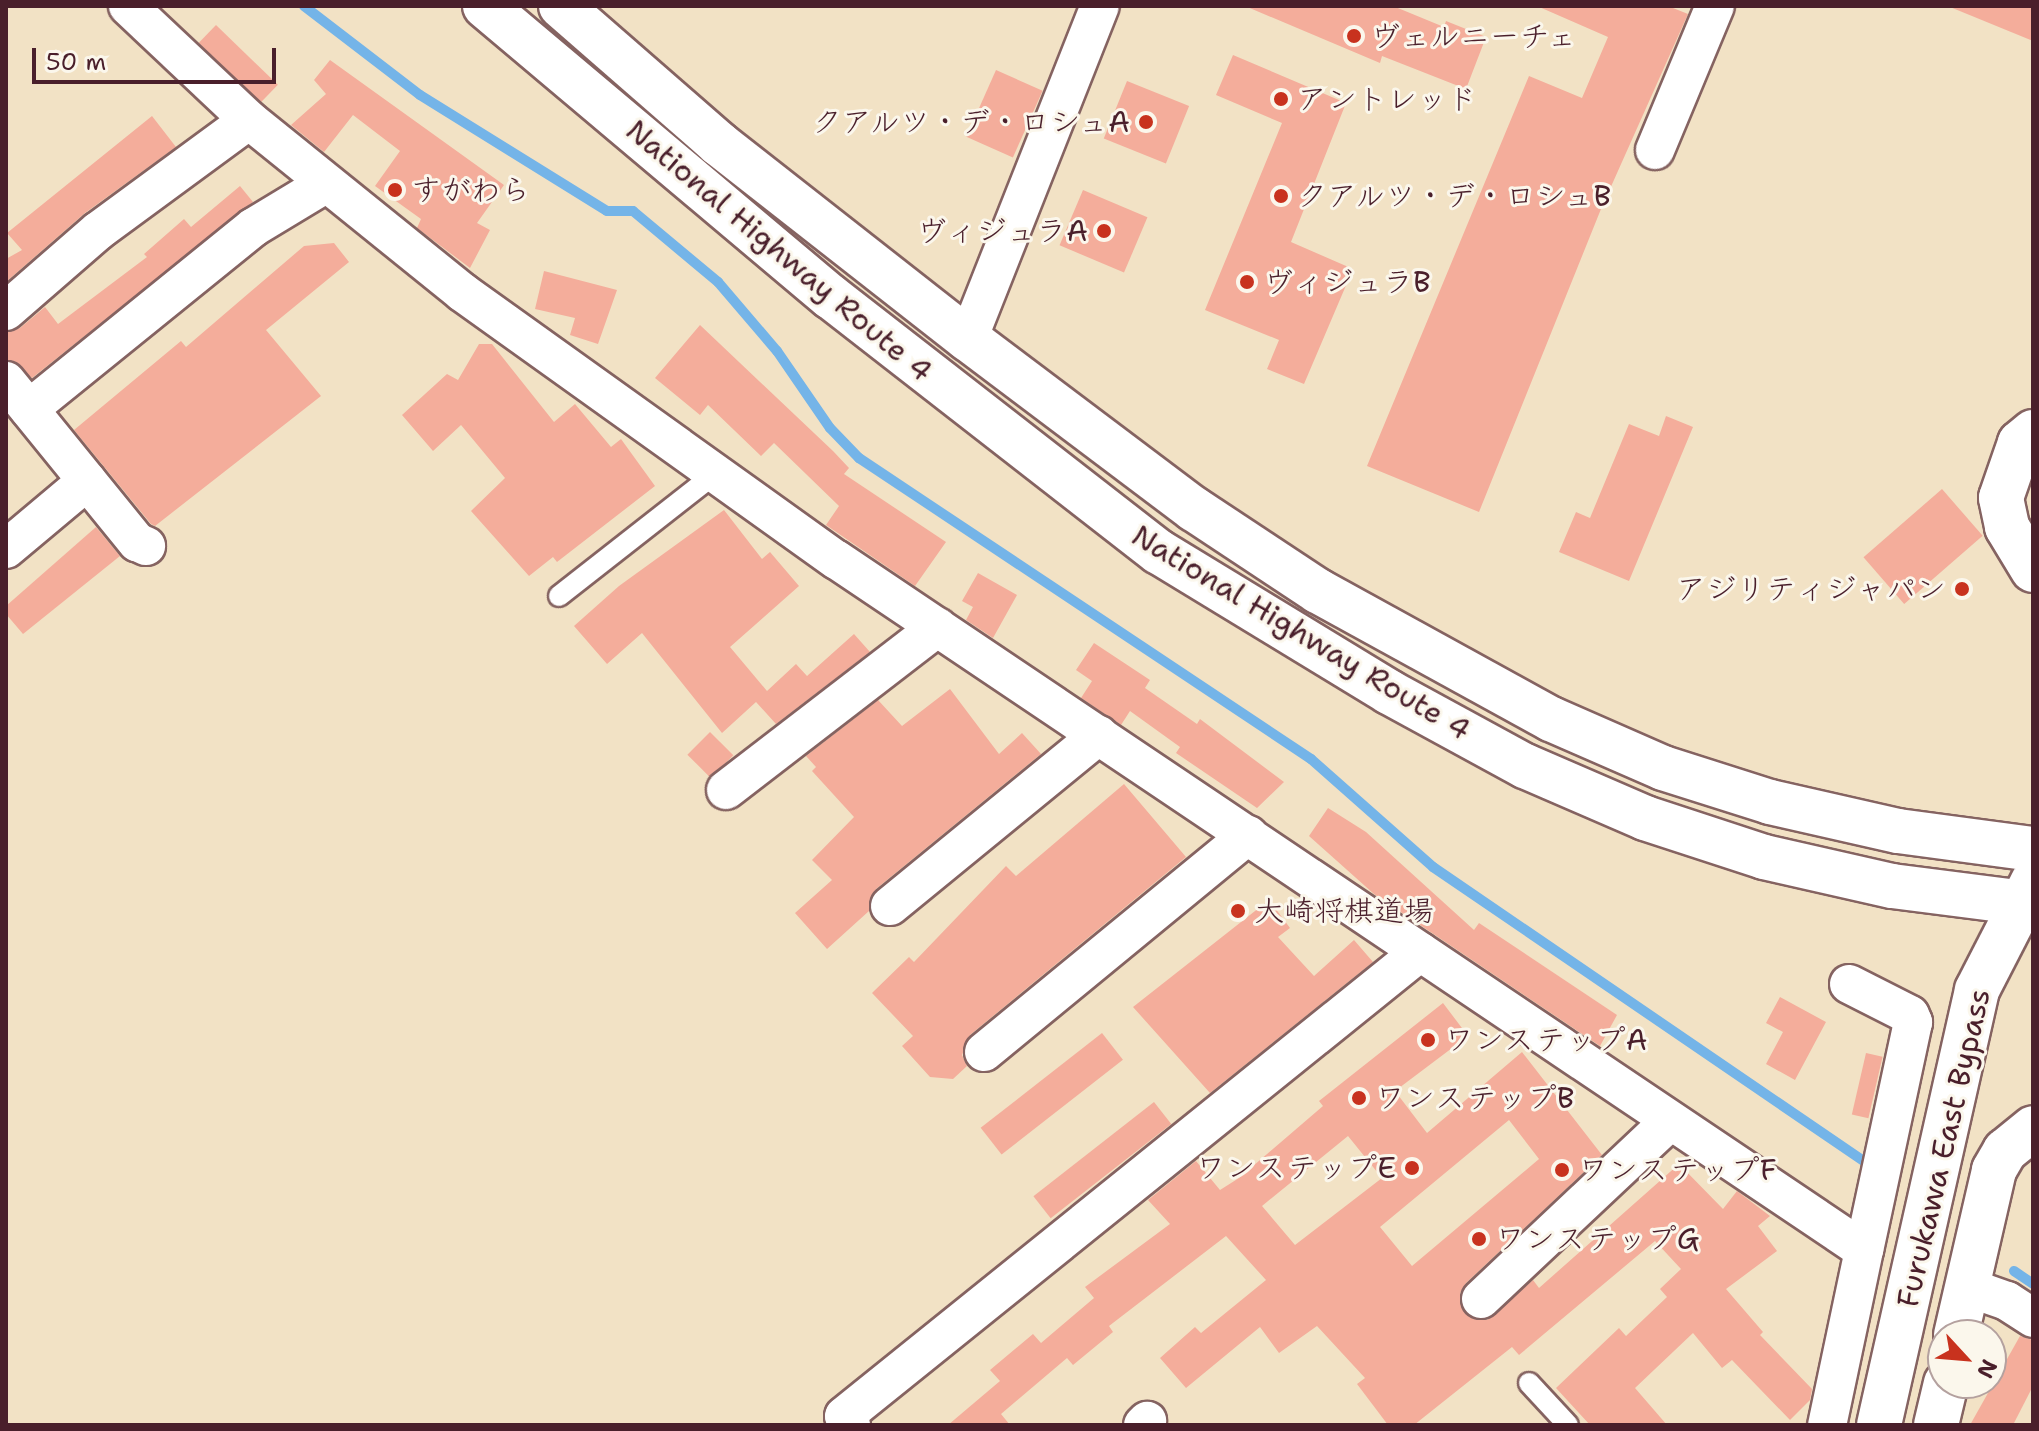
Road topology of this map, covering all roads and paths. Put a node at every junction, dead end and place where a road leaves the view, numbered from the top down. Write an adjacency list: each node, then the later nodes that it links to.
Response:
1 (128, 6): 6 (street)
2 (485, 6): 24 (main road, National Highway Route 4)
3 (561, 6): 10 (main road, National Highway Route 4)
4 (1100, 6): 10 (street)
5 (1715, 6): 7 (street)
6 (249, 120): 8 (street); 9 (street)
7 (1655, 150)
8 (325, 184): 11 (street); 13 (street)
9 (6, 311)
10 (968, 339): 23 (main road, National Highway Route 4)
11 (16, 402): 14 (street)
12 (2033, 432): 17 (main road)
13 (716, 473): 18 (lane); 19 (street)
14 (87, 481): 15 (street); 16 (street)
15 (146, 546)
16 (6, 549)
17 (2033, 570)
18 (559, 596)
19 (938, 627): 20 (street); 21 (street)
20 (1099, 735): 22 (street); 25 (street)
21 (726, 790)
22 (1248, 835): 26 (street); 28 (street)
23 (2033, 849)
24 (2029, 896): 41 (main road, Furukawa East Bypass)
25 (890, 906)
26 (1420, 952): 29 (street); 38 (street)
27 (1849, 984): 31 (street)
28 (984, 1052)
29 (1669, 1122): 31 (street); 33 (street)
30 (2033, 1128): 32 (main road)
31 (1864, 1250): 40 (street)
32 (1967, 1287): 34 (street); 35 (main road)
33 (1481, 1299)
34 (2033, 1318)
35 (1960, 1319)
36 (1529, 1383): 39 (lane)
37 (1942, 1399): 42 (main road)
38 (851, 1425)
39 (1568, 1425)
40 (1827, 1425)
41 (1879, 1425)
42 (1936, 1425)

